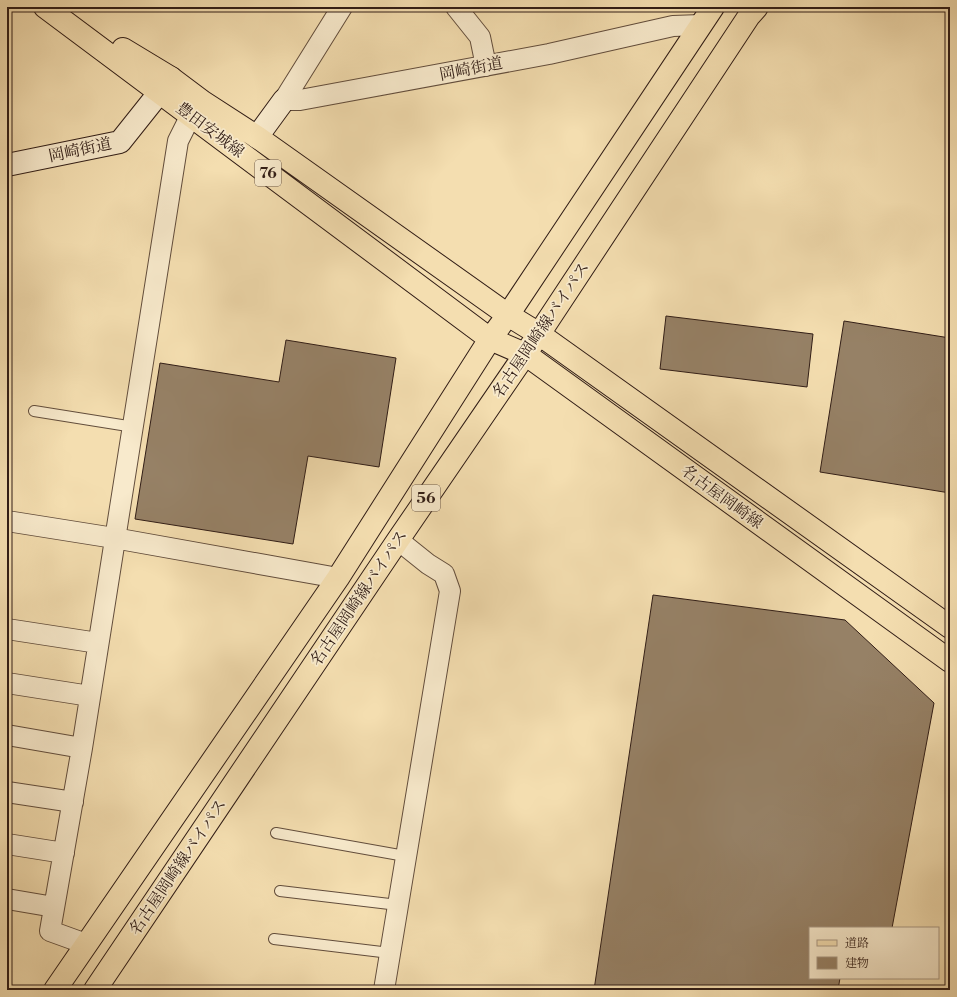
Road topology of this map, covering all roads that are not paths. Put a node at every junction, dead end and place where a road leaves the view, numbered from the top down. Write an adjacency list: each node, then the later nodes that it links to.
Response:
1 (45, 7): 9 (main road, 豊田安城線 / 76)
2 (53, 7): 9 (main road, 豊田安城線 / 76)
3 (342, 7): 10 (street)
4 (456, 7): 8 (street)
5 (713, 7): 7 (main road, 名古屋岡崎線バイパス / 56)
6 (757, 7): 15 (main road, 名古屋岡崎線バイパス / 56)
7 (701, 25): 8 (street, 岡崎街道); 14 (main road, 名古屋岡崎線バイパス / 56)
8 (486, 66): 10 (street, 岡崎街道)
9 (166, 85): 11 (main road, 豊田安城線 / 76); 13 (street, 岡崎街道)
10 (284, 100): 12 (street)
11 (197, 109): 12 (main road, 豊田安城線 / 76); 16 (main road, 豊田安城線 / 76); 19 (street)
12 (257, 137): 14 (main road, 豊田安城線 / 76)
13 (7, 165)
14 (508, 315): 15 (main road, 名古屋岡崎線); 16 (main road, 名古屋岡崎線バイパス / 56)
15 (539, 334): 17 (main road, 名古屋岡崎線バイパス / 56); 24 (main road, 名古屋岡崎線)
16 (490, 339): 17 (main road, 名古屋岡崎線); 23 (main road, 名古屋岡崎線バイパス / 56)
17 (525, 354): 22 (main road, 名古屋岡崎線バイパス / 56); 27 (main road, 名古屋岡崎線)
18 (34, 411): 19 (lane)
19 (134, 427): 21 (street)
20 (7, 521): 21 (street)
21 (114, 538): 23 (street); 26 (street)
22 (398, 540): 37 (street); 46 (main road, 名古屋岡崎線バイパス / 56)
23 (338, 578): 43 (main road, 名古屋岡崎線バイパス / 56)
24 (950, 627)
25 (7, 628): 26 (street)
26 (98, 643): 29 (street)
27 (950, 661)
28 (7, 683): 29 (street)
29 (90, 696): 31 (street)
30 (7, 735): 31 (street)
31 (82, 748): 33 (street)
32 (7, 792): 33 (street)
33 (73, 802): 36 (street)
34 (276, 833): 37 (lane)
35 (7, 844): 36 (street)
36 (64, 853): 41 (street)
37 (405, 856): 40 (street)
38 (280, 891): 40 (lane)
39 (7, 899): 41 (street)
40 (398, 905): 44 (street)
41 (54, 907): 43 (street)
42 (274, 939): 44 (lane)
43 (86, 944): 45 (main road, 名古屋岡崎線バイパス / 56)
44 (390, 953): 47 (street)
45 (55, 990)
46 (95, 990)
47 (384, 990)

